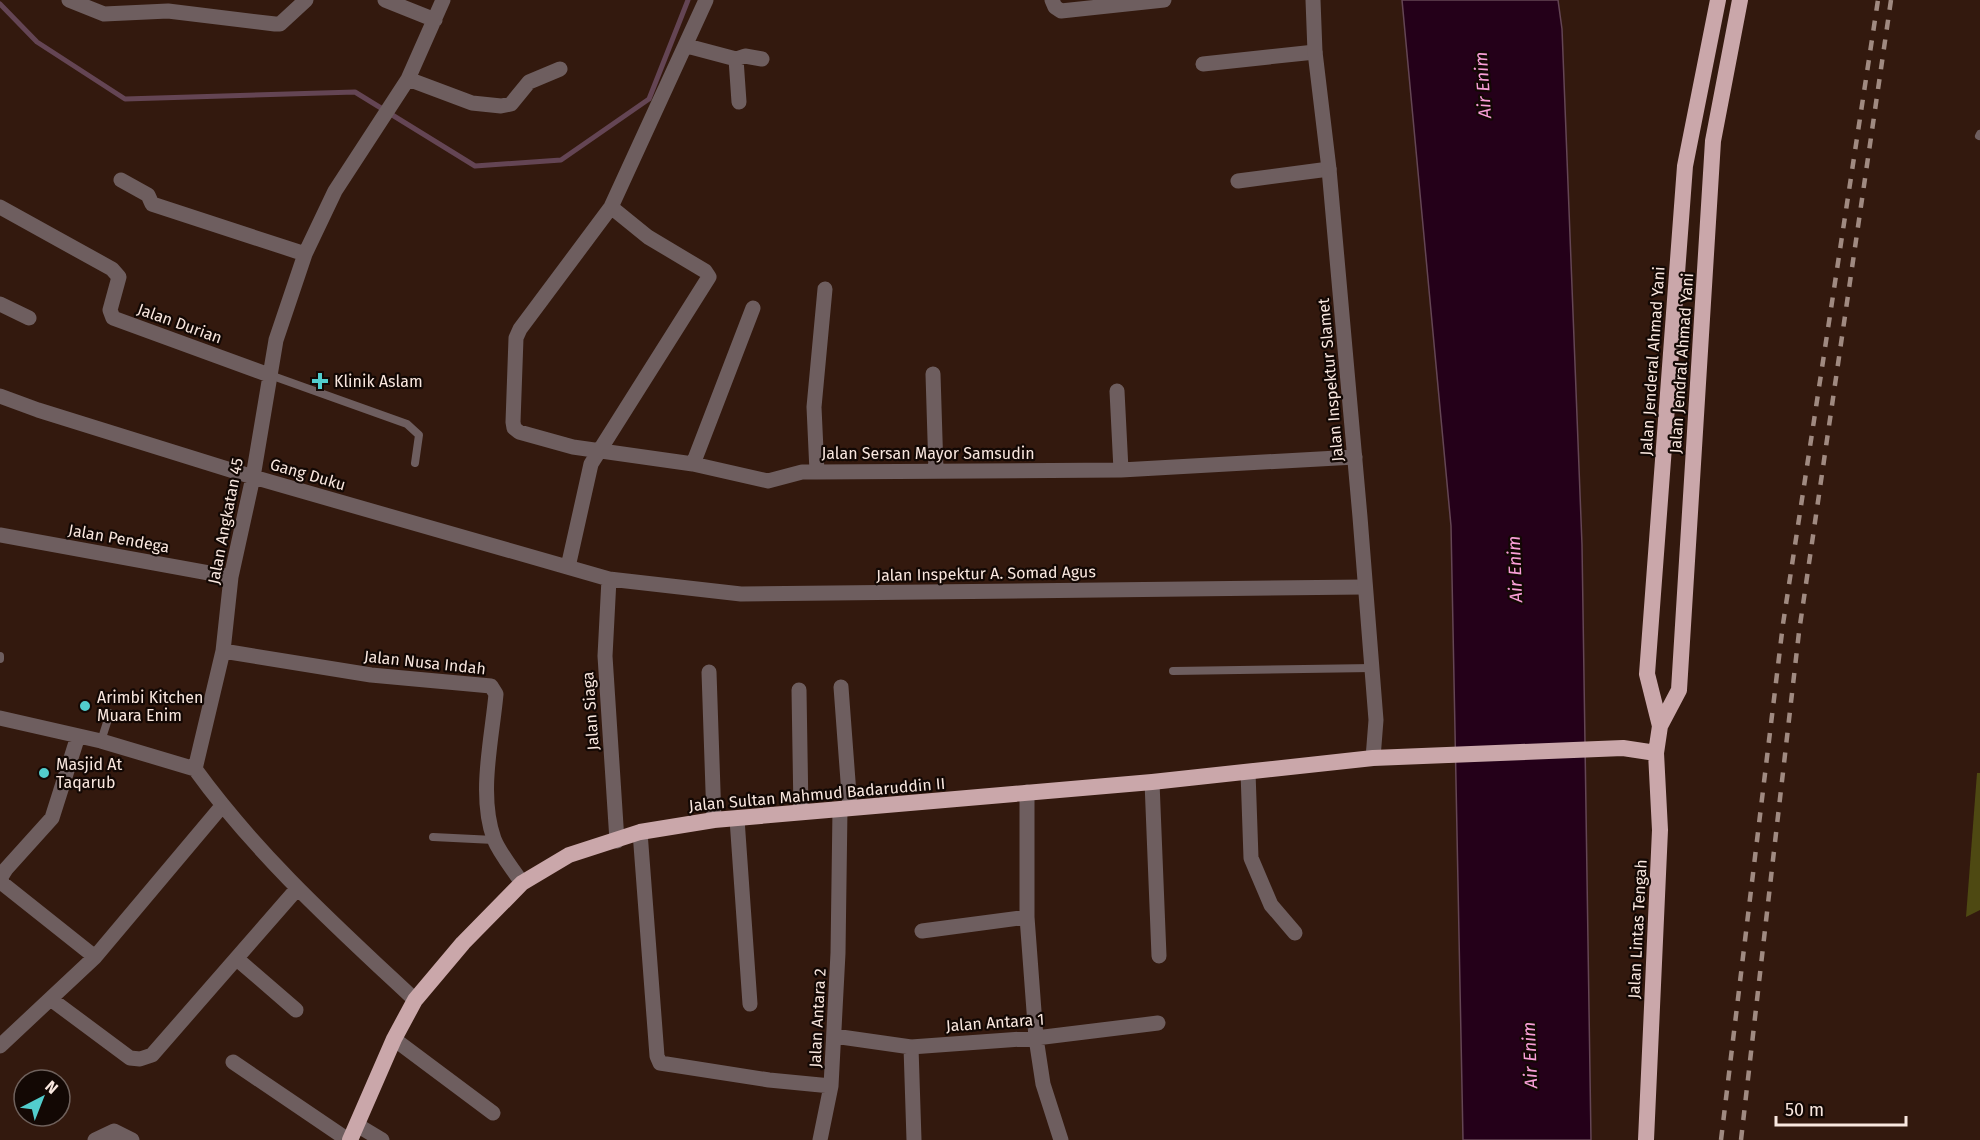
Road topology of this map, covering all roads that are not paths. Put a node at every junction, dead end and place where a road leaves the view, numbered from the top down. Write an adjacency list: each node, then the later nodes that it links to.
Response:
1 (69, 0): 2 (street)
2 (306, 0)
3 (385, 0): 11 (street)
4 (443, 0): 11 (street, Jalan Angkatan 45)
5 (706, 0): 12 (street)
6 (1052, 0): 7 (street)
7 (1164, 0)
8 (1312, 0): 13 (street, Jalan Inspektur Slamet)
9 (1718, 0): 55 (highway, Jalan Jenderal Ahmad Yani)
10 (1740, 0): 55 (highway, Jalan Jendral Ahmad Yani)
11 (435, 20): 18 (street, Jalan Angkatan 45)
12 (687, 46): 14 (street); 24 (street)
13 (1315, 52): 16 (street); 20 (street, Jalan Inspektur Slamet)
14 (736, 59): 15 (street); 19 (street)
15 (762, 59)
16 (1203, 64)
17 (560, 69): 18 (street)
18 (408, 79): 25 (street, Jalan Angkatan 45)
19 (739, 102)
20 (1329, 169): 22 (street); 35 (street, Jalan Inspektur Slamet)
21 (121, 180): 25 (street)
22 (1238, 181)
23 (0, 207): 31 (street, Jalan Durian)
24 (610, 207): 34 (street); 34 (street, Jalan Sersan Mayor Samsudin)
25 (305, 254): 31 (street, Jalan Angkatan 45)
26 (825, 289): 39 (street)
27 (0, 304): 29 (street)
28 (753, 308): 37 (street)
29 (29, 318)
30 (933, 374): 40 (street)
31 (269, 375): 36 (lane); 41 (street, Jalan Angkatan 45)
32 (1117, 391): 38 (street)
33 (0, 396): 41 (street, Gang Duku)
34 (599, 452): 37 (street, Jalan Sersan Mayor Samsudin); 43 (street)
35 (1355, 457): 38 (street, Jalan Sersan Mayor Samsudin); 46 (street, Jalan Inspektur Slamet)
36 (415, 463)
37 (693, 464): 39 (street, Jalan Sersan Mayor Samsudin)
38 (1121, 470): 40 (street, Jalan Sersan Mayor Samsudin)
39 (818, 471): 40 (street, Jalan Sersan Mayor Samsudin)
40 (936, 471)
41 (253, 477): 43 (street, Gang Duku); 44 (street, Jalan Angkatan 45)
42 (0, 535): 44 (street, Jalan Pendega)
43 (568, 567): 45 (street, Gang Duku)
44 (231, 577): 47 (street, Jalan Angkatan 45)
45 (609, 579): 46 (street, Jalan Inspektur A. Somad Agus); 72 (street, Jalan Siaga)
46 (1364, 587): 48 (street, Jalan Inspektur Slamet)
47 (223, 651): 60 (street, Jalan Angkatan 45); 71 (street, Jalan Nusa Indah)
48 (1372, 668): 49 (lane); 59 (street, Jalan Inspektur Slamet)
49 (1173, 671)
50 (709, 672): 68 (street)
51 (841, 687): 65 (street, Jalan Antara 2)
52 (799, 690): 66 (street)
53 (110, 713): 57 (lane)
54 (0, 718): 56 (street)
55 (1660, 726): 58 (highway, Jalan Lintas Tengah)
56 (78, 736): 57 (street); 79 (street)
57 (101, 741): 60 (street)
58 (1656, 753): 59 (highway, Jalan Sultan Mahmud Badaruddin II); 101 (highway, Jalan Lintas Tengah)
59 (1373, 758): 61 (highway, Jalan Sultan Mahmud Badaruddin II)
60 (195, 769): 64 (street)
61 (1248, 772): 62 (highway, Jalan Sultan Mahmud Badaruddin II); 77 (street)
62 (1152, 782): 63 (highway, Jalan Sultan Mahmud Badaruddin II); 78 (street)
63 (1027, 792): 65 (highway, Jalan Sultan Mahmud Badaruddin II); 75 (street)
64 (222, 806): 74 (street); 79 (street)
65 (845, 808): 66 (highway, Jalan Sultan Mahmud Badaruddin II); 86 (street, Jalan Antara 2)
66 (801, 812): 67 (highway, Jalan Sultan Mahmud Badaruddin II)
67 (737, 819): 68 (highway, Jalan Sultan Mahmud Badaruddin II); 83 (street)
68 (714, 820): 69 (highway, Jalan Sultan Mahmud Badaruddin II)
69 (640, 832): 72 (highway, Jalan Sultan Mahmud Badaruddin II); 92 (street, Jalan Antara 2)
70 (433, 837): 71 (lane)
71 (494, 840): 73 (street, Jalan Nusa Indah)
72 (617, 841): 73 (highway, Jalan Sultan Mahmud Badaruddin II)
73 (522, 882): 82 (highway, Jalan Sultan Mahmud Badaruddin II)
74 (296, 890): 80 (street); 82 (street)
75 (1027, 918): 76 (street); 87 (street)
76 (922, 931)
77 (1295, 933)
78 (1159, 956)
79 (95, 957): 81 (street)
80 (237, 959): 81 (street); 84 (street)
81 (52, 1000): 89 (street)
82 (415, 1000): 88 (highway, Jalan Sultan Mahmud Badaruddin II)
83 (750, 1004)
84 (296, 1010)
85 (1158, 1023): 87 (street, Jalan Antara 1)
86 (834, 1036): 90 (street, Jalan Antara 1); 92 (street, Jalan Antara 2)
87 (1036, 1038): 90 (street, Jalan Antara 1); 100 (street)
88 (394, 1039): 93 (street); 94 (highway, Jalan Sultan Mahmud Badaruddin II)
89 (0, 1046)
90 (911, 1047): 99 (street)
91 (233, 1062): 94 (street)
92 (831, 1086): 98 (street)
93 (493, 1113)
94 (352, 1135): 97 (street)
95 (95, 1140): 96 (street)
96 (132, 1140)
97 (382, 1140)
98 (820, 1140)
99 (914, 1140)
100 (1061, 1140)
101 (1646, 1140)

